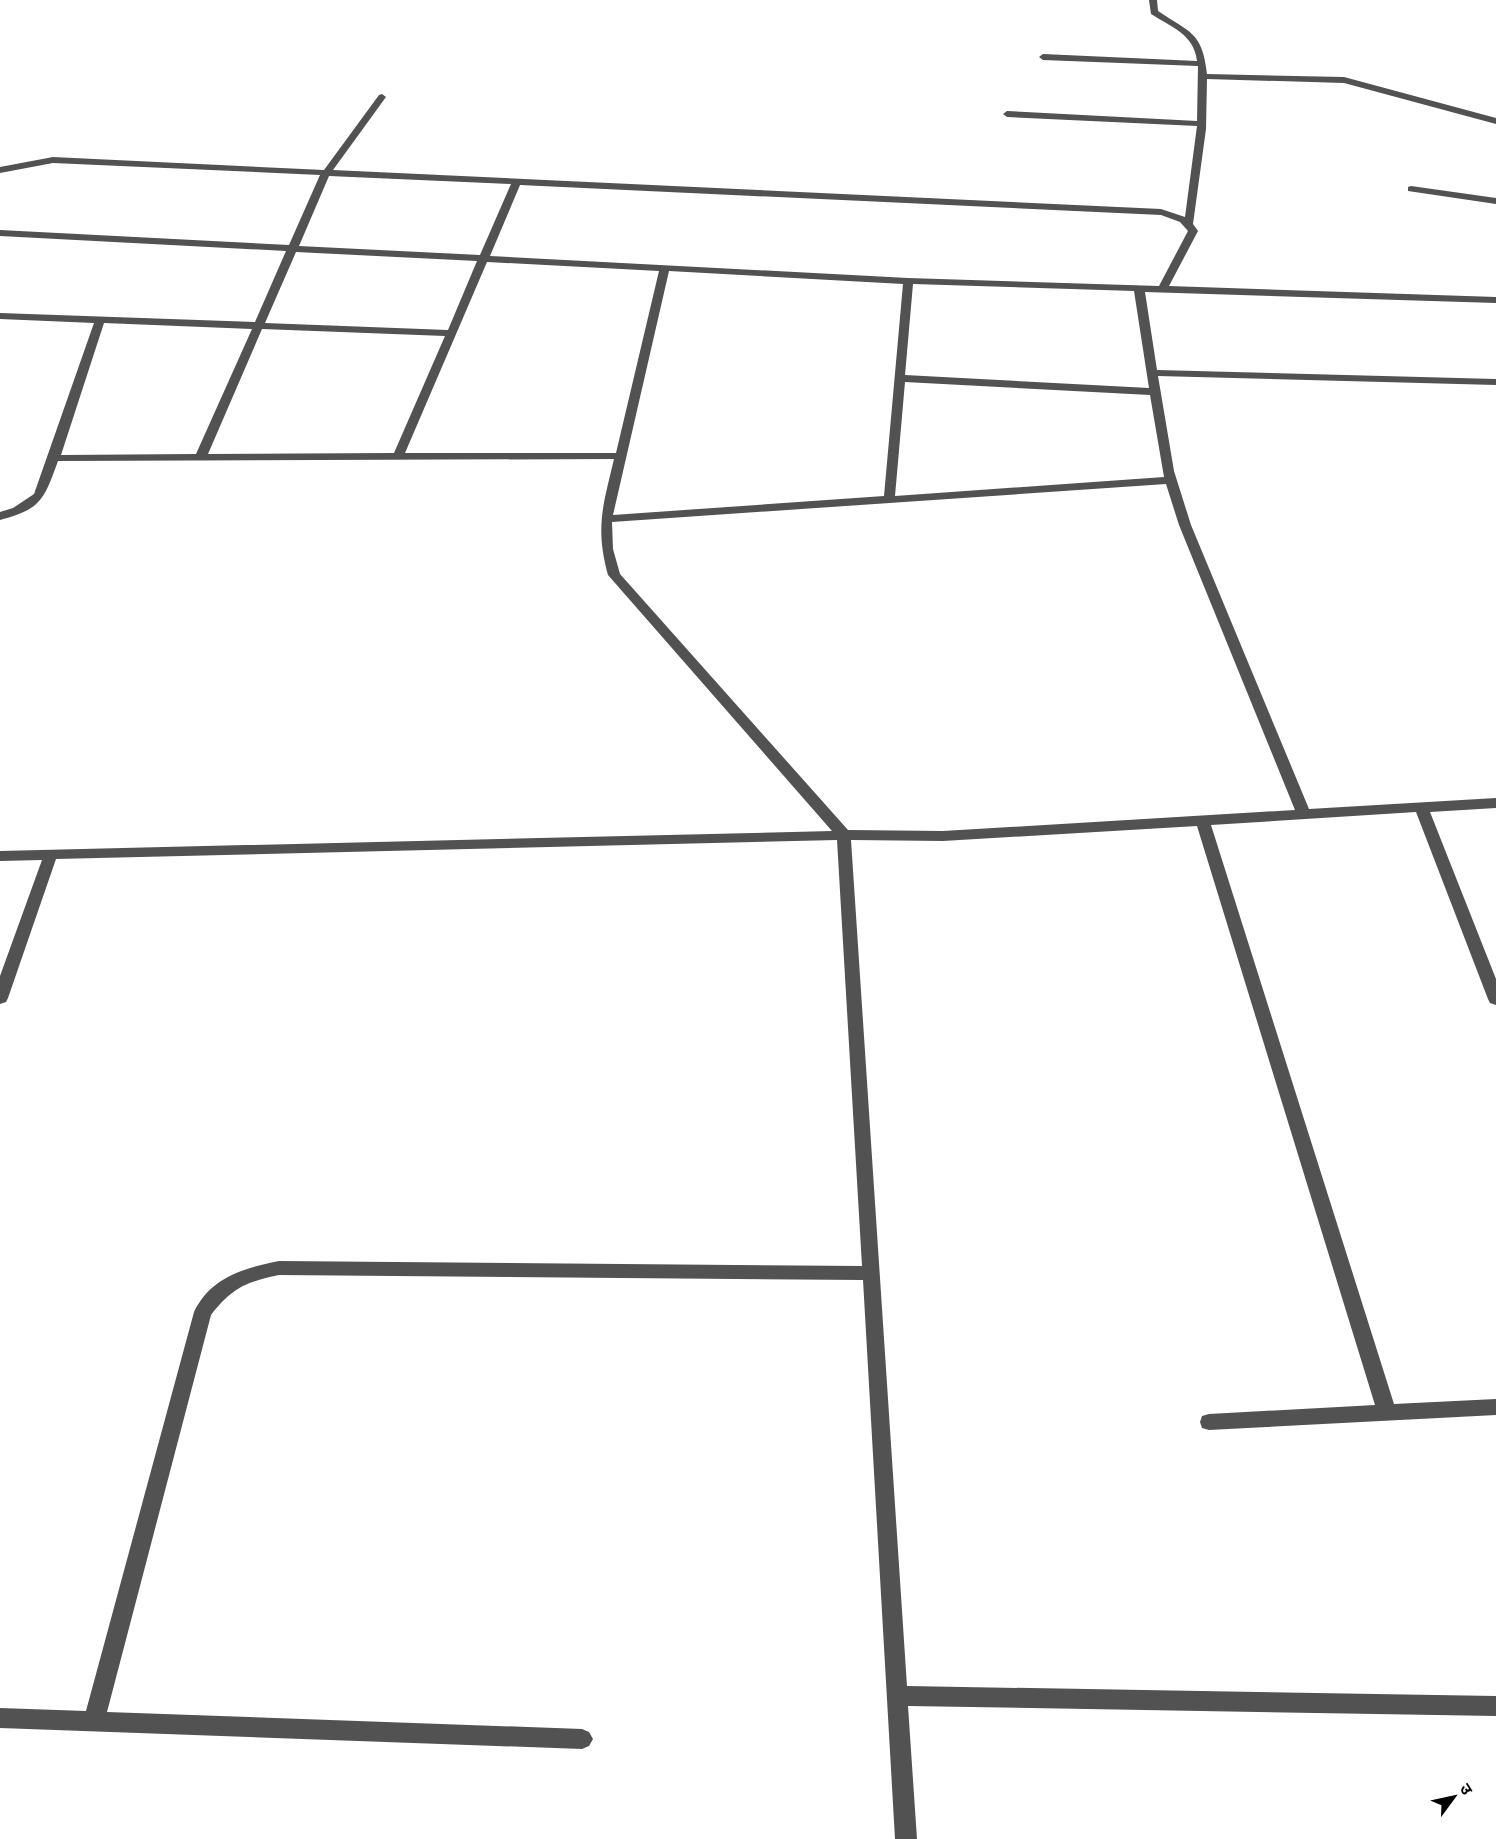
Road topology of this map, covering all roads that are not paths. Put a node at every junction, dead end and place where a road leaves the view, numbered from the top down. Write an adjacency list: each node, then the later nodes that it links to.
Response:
1 (1152, 0): 3 (street)
2 (1043, 57): 3 (street)
3 (1202, 64): 4 (street)
4 (1202, 76): 7 (street); 8 (street)
5 (382, 97): 10 (street)
6 (1007, 114): 8 (street)
7 (1496, 121)
8 (1201, 124): 14 (street)
9 (0, 170): 10 (street)
10 (326, 173): 11 (street); 16 (street)
11 (516, 183): 14 (street); 17 (street)
12 (1411, 189): 13 (street)
13 (1496, 201)
14 (1189, 222): 21 (street)
15 (0, 233): 16 (street)
16 (293, 248): 17 (street); 25 (street)
17 (483, 258): 18 (street); 26 (street)
18 (665, 268): 19 (street); 31 (street)
19 (908, 281): 20 (street); 28 (street)
20 (1139, 289): 21 (street); 27 (street)
21 (1163, 289): 22 (street)
22 (1496, 300)
23 (0, 316): 24 (street)
24 (100, 319): 25 (street); 33 (street)
25 (259, 325): 26 (street); 34 (street)
26 (452, 333): 32 (street)
27 (1153, 373): 29 (street); 30 (street)
28 (900, 378): 30 (street); 36 (street)
29 (1496, 382)
30 (1156, 392): 35 (street)
31 (621, 456): 32 (street); 38 (street)
32 (398, 457): 34 (street)
33 (54, 458): 34 (street); 37 (street)
34 (200, 458)
35 (1172, 480): 36 (street); 41 (street)
36 (889, 501): 38 (street)
37 (0, 516)
38 (606, 519): 43 (street)
39 (1496, 803): 40 (street)
40 (1421, 808): 41 (street); 47 (street)
41 (1304, 815): 42 (street)
42 (1203, 821): 43 (street); 50 (street)
43 (844, 835): 44 (street); 48 (street)
44 (51, 854): 45 (street); 46 (street)
45 (0, 856)
46 (0, 998)
47 (1496, 999)
48 (871, 1273): 52 (street); 55 (street)
49 (1496, 1407): 50 (street)
50 (1387, 1413): 51 (street)
51 (1209, 1422)
52 (897, 1696): 53 (street); 57 (street)
53 (1496, 1706)
54 (0, 1718): 55 (street)
55 (94, 1721): 56 (street)
56 (582, 1739)
57 (906, 1839)

